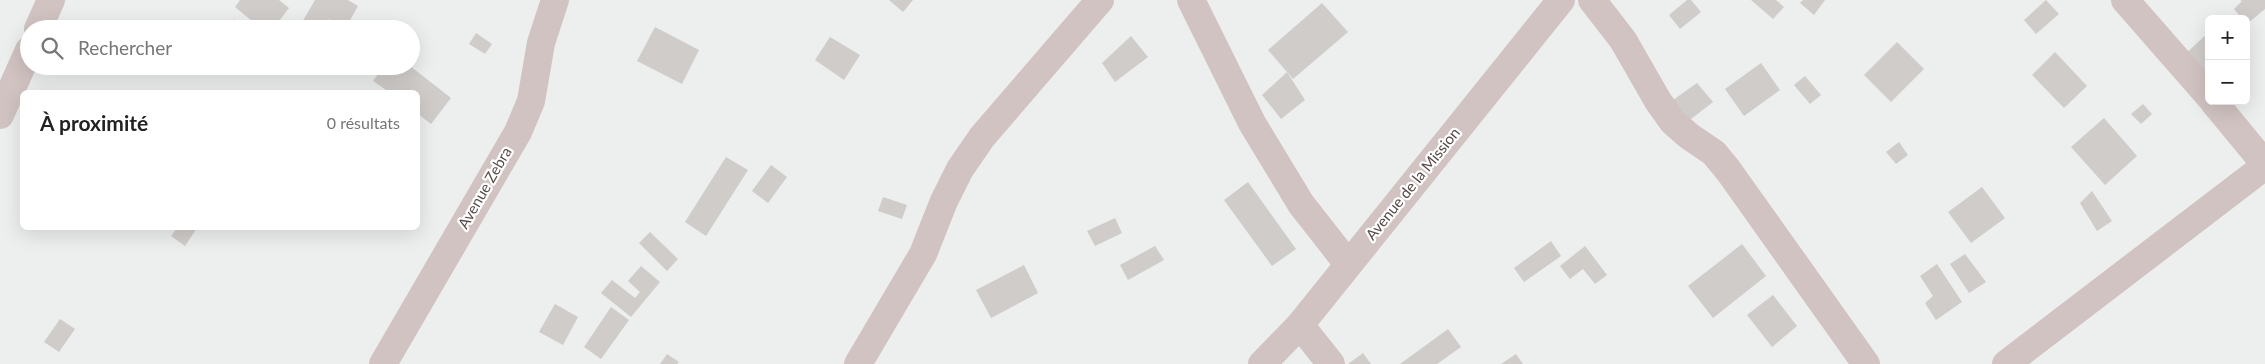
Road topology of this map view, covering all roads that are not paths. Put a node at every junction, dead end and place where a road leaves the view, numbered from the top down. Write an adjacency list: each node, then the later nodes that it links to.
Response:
1 (51, 0): 8 (street)
2 (555, 0): 16 (street, Avenue Zebra)
3 (1100, 0): 17 (street)
4 (1191, 0): 14 (street)
5 (1561, 0): 14 (street, Avenue de la Mission)
6 (1592, 0): 20 (street)
7 (2125, 0): 10 (street)
8 (42, 20)
9 (20, 70): 12 (street)
10 (2205, 91)
11 (2216, 105): 13 (street)
12 (0, 115)
13 (2265, 165): 21 (street)
14 (1348, 264): 15 (street, Avenue de la Mission)
15 (1300, 325): 18 (street, Avenue de la Mission); 19 (street)
16 (383, 364)
17 (858, 364)
18 (1262, 364)
19 (1331, 364)
20 (1866, 364)
21 (2006, 364)

